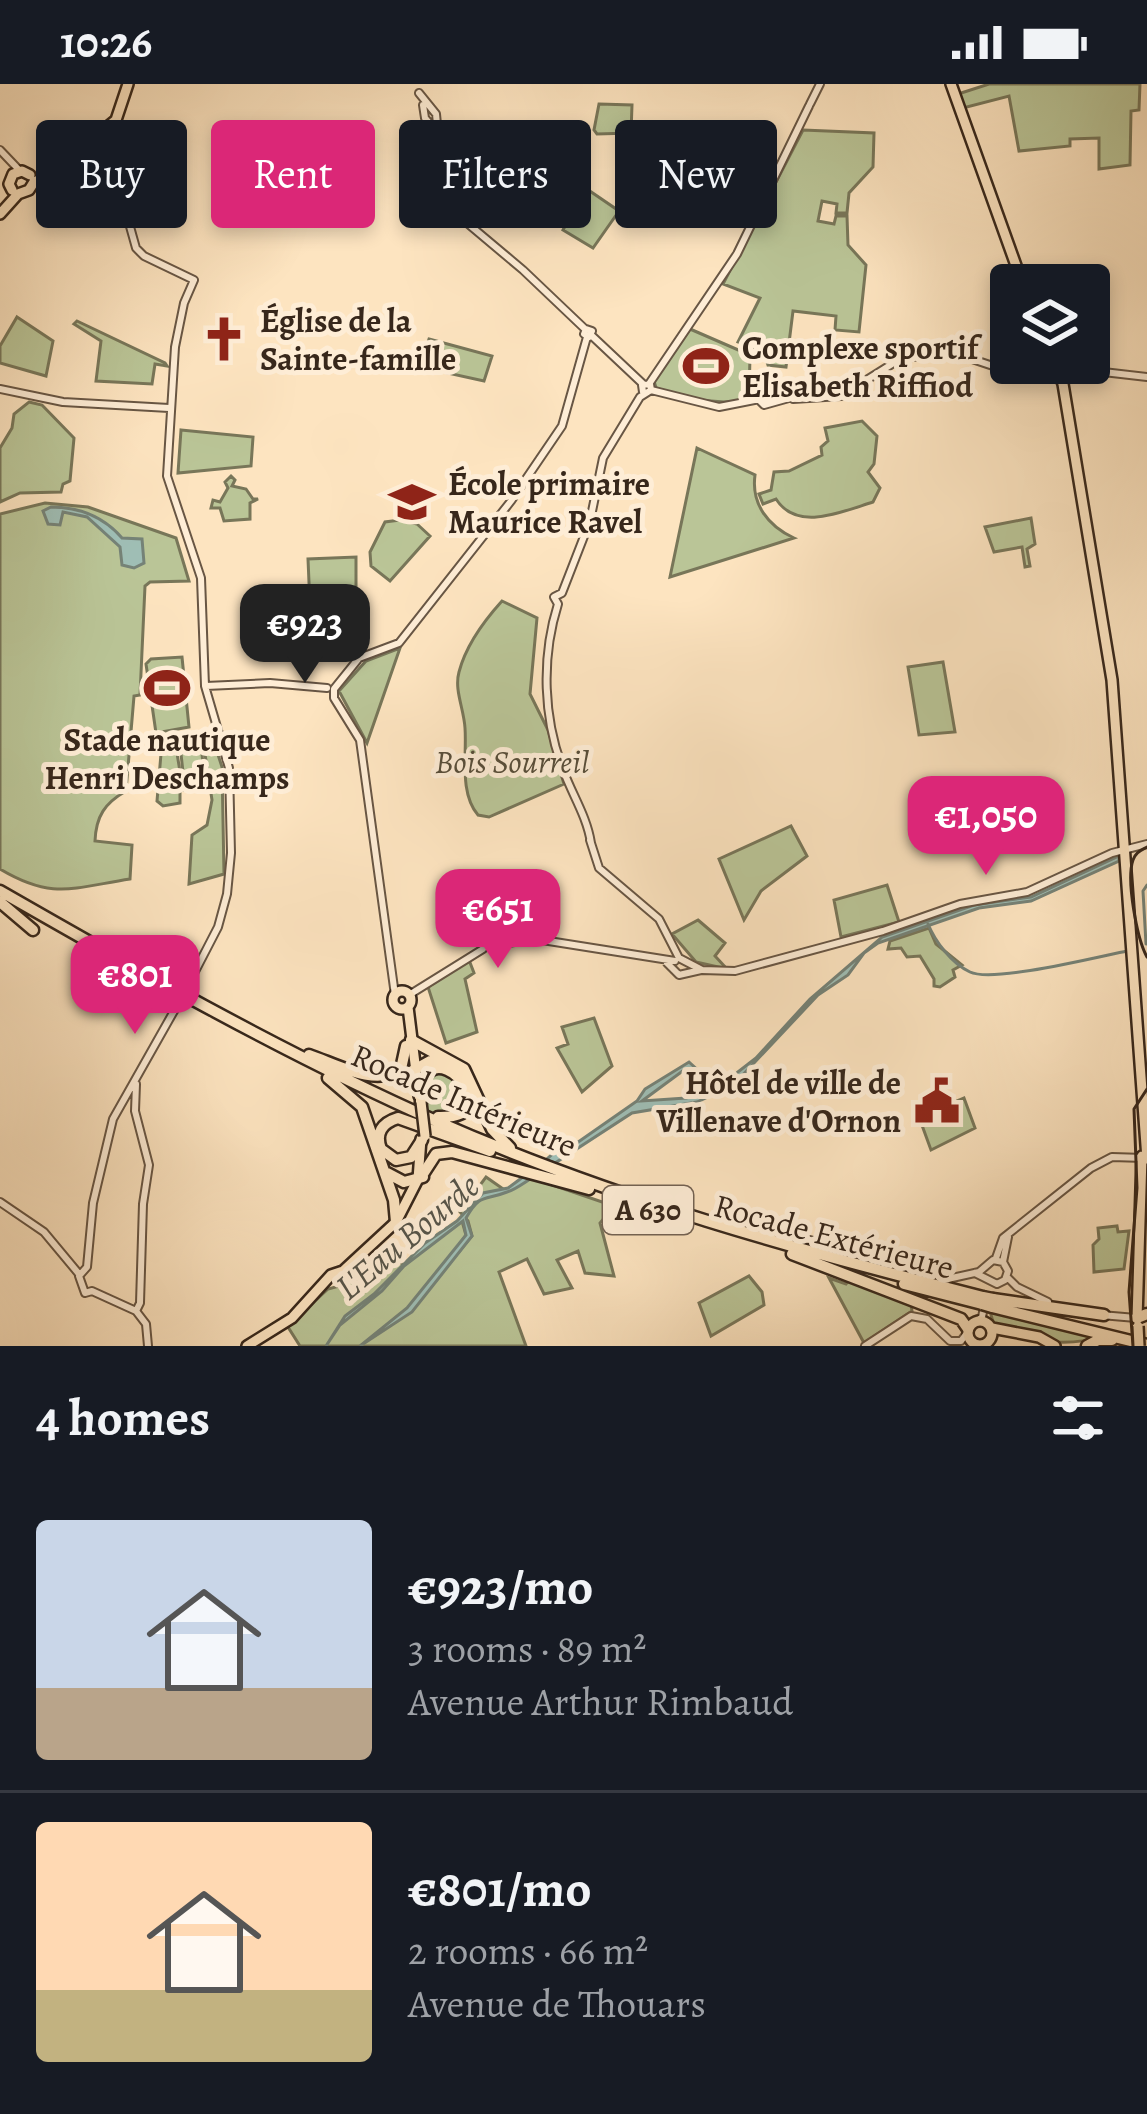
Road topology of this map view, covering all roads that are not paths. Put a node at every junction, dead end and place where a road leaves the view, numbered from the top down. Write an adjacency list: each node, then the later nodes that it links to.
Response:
1 (126, 84): 5 (main road)
2 (820, 84): 16 (street)
3 (951, 84): 10 (main road)
4 (417, 88): 11 (street)
5 (115, 119): 7 (main road); 18 (street)
6 (0, 152): 7 (street)
7 (23, 177): 8 (main road); 8 (main road)
8 (15, 192): 9 (main road)
9 (0, 211)
10 (1016, 264)
11 (588, 334): 16 (street); 20 (street)
12 (990, 364): 16 (street)
13 (1110, 373): 14 (street)
14 (1147, 376)
15 (1060, 384): 22 (main road)
16 (647, 388): 27 (street)
17 (0, 389): 18 (street)
18 (170, 408): 19 (street)
19 (204, 686): 20 (street); 38 (street, bridge)
20 (330, 690): 32 (street)
21 (1147, 844): 22 (street)
22 (1123, 851): 28 (street); 44 (main road)
23 (0, 895): 24 (highway); 25 (highway); 30 (highway, Rocade Extérieure / A 630); 31 (highway, Rocade Intérieure / A 630)
24 (28, 901)
25 (33, 930)
26 (107, 946): 31 (highway)
27 (676, 962): 28 (street); 28 (street); 32 (street)
28 (690, 968)
29 (114, 970): 30 (highway)
30 (141, 980): 37 (highway, Rocade Extérieure / A 630)
31 (158, 981): 33 (highway, Rocade Intérieure / A 630)
32 (403, 999): 34 (main road)
33 (246, 1029): 34 (highway); 39 (highway, Rocade Intérieure / A 630)
34 (409, 1043): 35 (highway); 36 (main road)
35 (449, 1061): 36 (highway); 43 (highway)
36 (414, 1069): 40 (main road)
37 (328, 1078): 42 (highway, Rocade Extérieure / A 630); 45 (highway)
38 (135, 1082): 55 (street); 61 (street)
39 (394, 1101): 40 (highway); 43 (highway, Rocade Intérieure / A 630)
40 (419, 1101): 41 (main road, bridge)
41 (422, 1137): 42 (highway); 46 (main road)
42 (498, 1154): 47 (highway, Rocade Extérieure / A 630)
43 (523, 1156): 51 (highway, Rocade Intérieure / A 630)
44 (1144, 1158): 54 (street); 63 (main road)
45 (382, 1167): 46 (highway); 50 (highway)
46 (421, 1177): 47 (highway); 50 (main road); 58 (main road)
47 (593, 1190): 53 (highway, Rocade Extérieure / A 630)
48 (0, 1202): 55 (street)
49 (1147, 1204): 63 (main road)
50 (396, 1222): 58 (main road)
51 (727, 1228): 52 (highway); 60 (highway, Rocade Intérieure / A 630)
52 (789, 1234): 56 (street)
53 (792, 1254): 60 (highway, Rocade Extérieure / A 630); 64 (highway)
54 (998, 1261): 56 (street); 57 (street)
55 (82, 1273): 61 (street)
56 (983, 1275): 59 (street); 64 (street)
57 (1007, 1275): 59 (street); 62 (street)
58 (336, 1278): 66 (main road)
59 (997, 1284): 64 (street)
60 (988, 1302): 62 (highway); 63 (highway, Rocade Extérieure / A 630)
61 (136, 1311): 65 (street)
62 (1104, 1315): 63 (street)
63 (1141, 1327): 69 (highway)
64 (980, 1336): 67 (street); 68 (main road)
65 (148, 1346)
66 (247, 1346)
67 (865, 1346)
68 (1054, 1346)
69 (1087, 1346)

